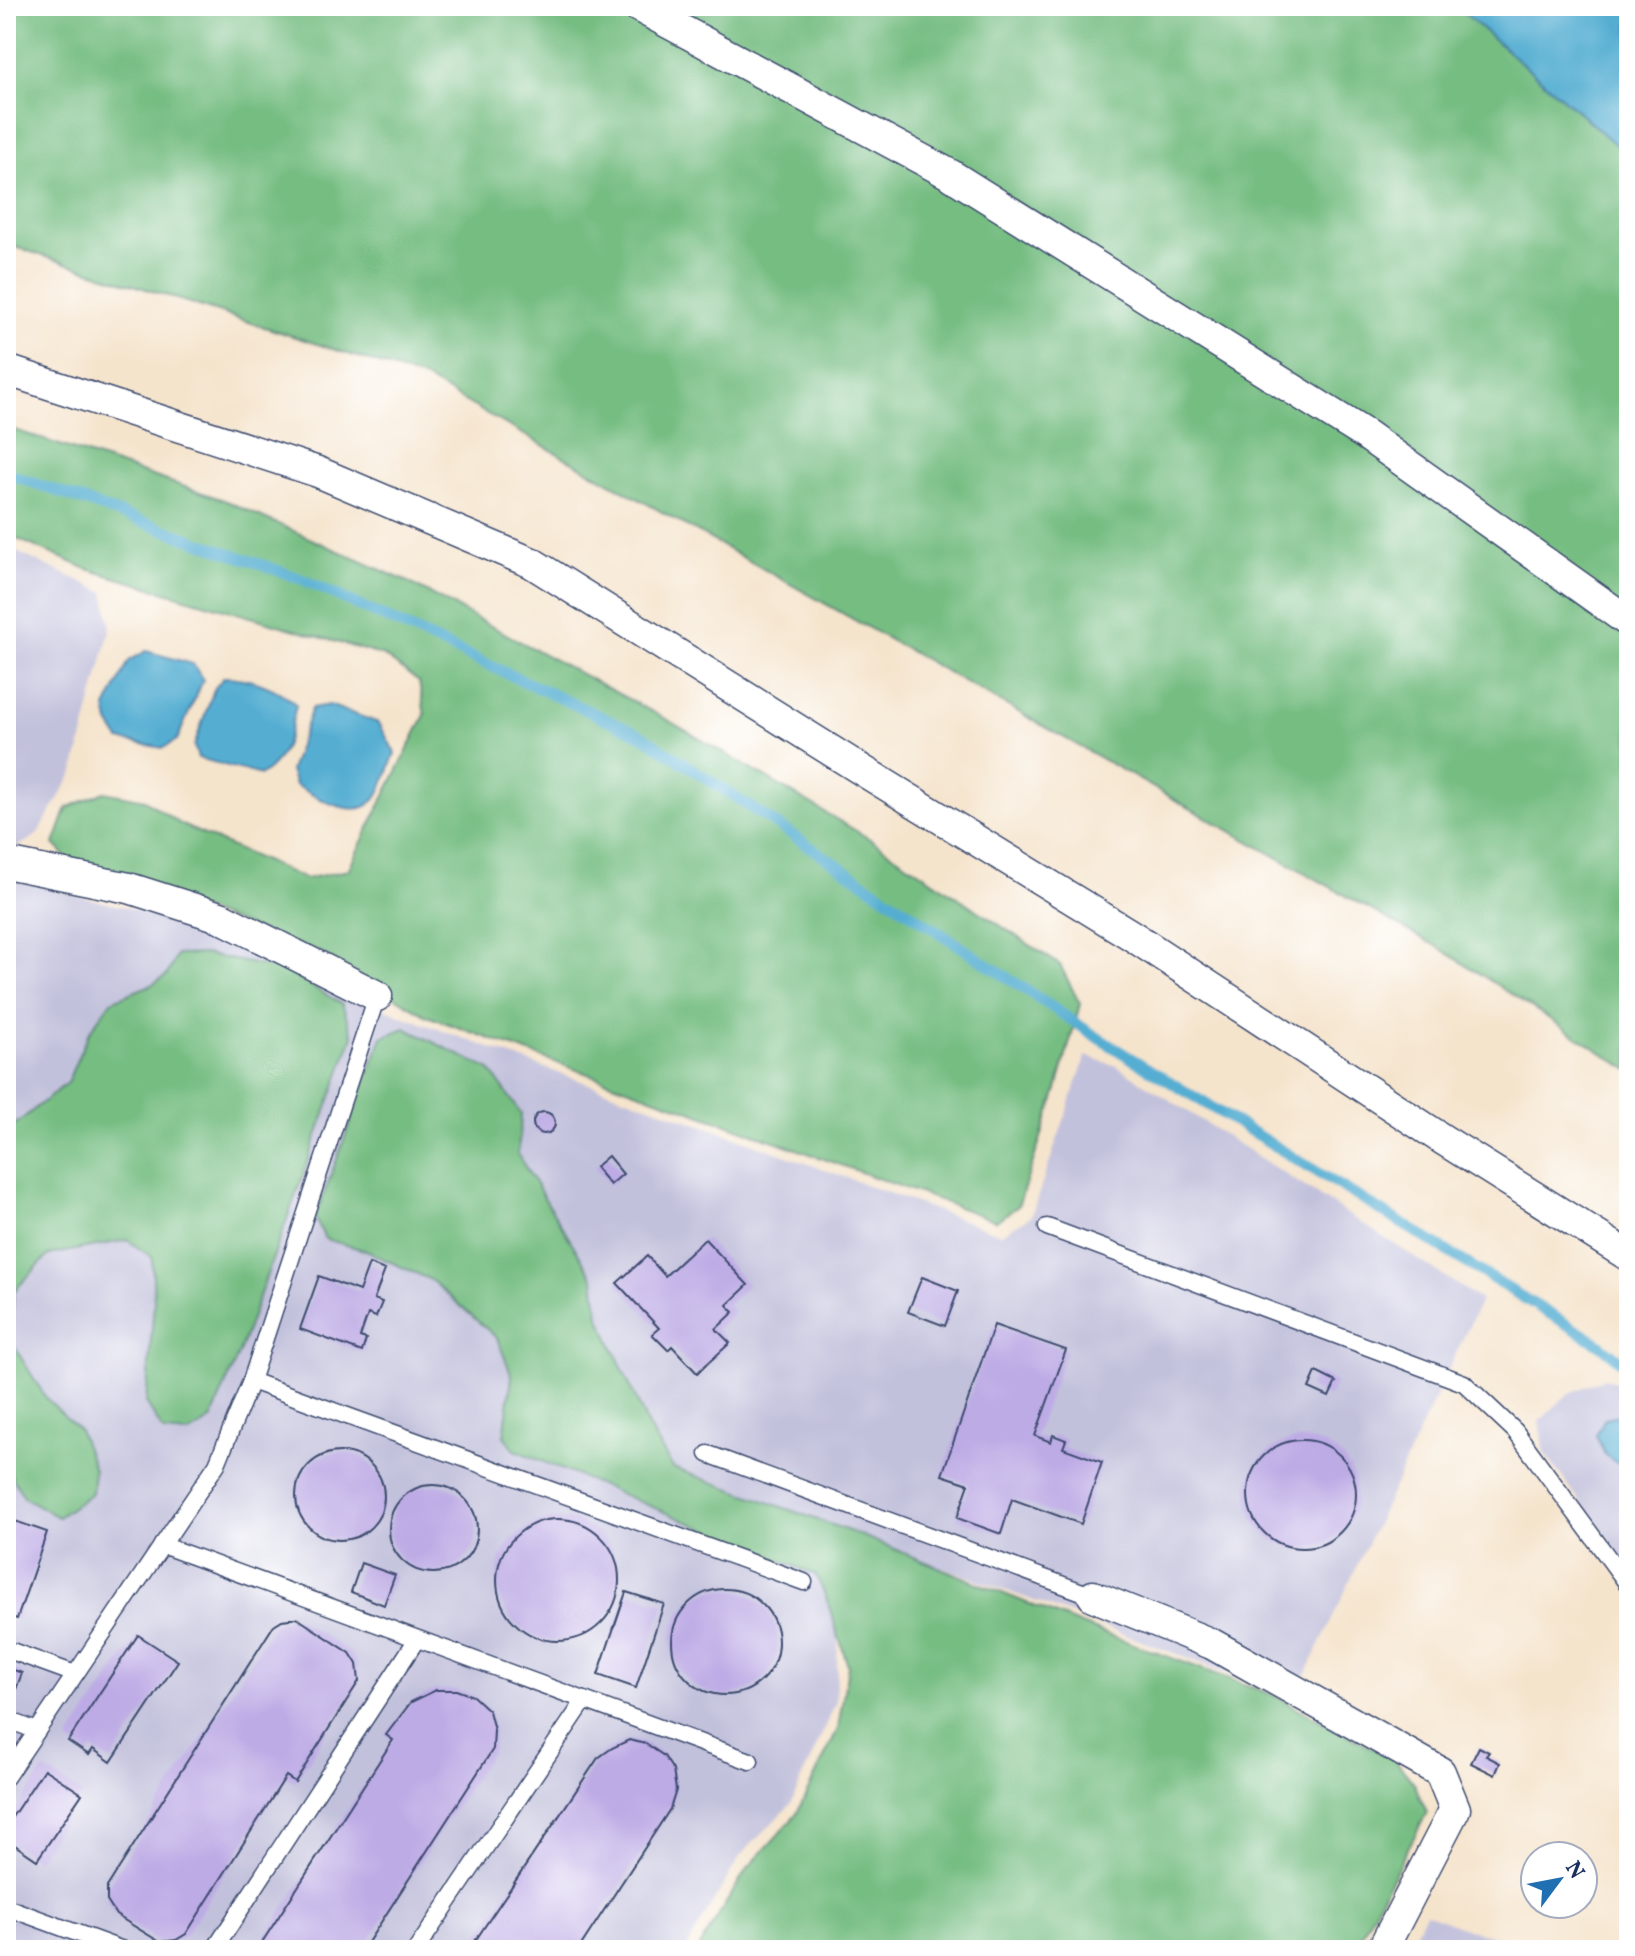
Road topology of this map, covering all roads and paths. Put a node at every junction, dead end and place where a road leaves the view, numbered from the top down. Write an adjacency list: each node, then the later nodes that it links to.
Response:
1 (637, 6): 3 (street)
2 (6, 370): 7 (street)
3 (1629, 622)
4 (6, 863): 5 (street)
5 (377, 996): 8 (lane)
6 (1047, 1227): 12 (lane)
7 (1629, 1256)
8 (251, 1381): 10 (lane); 11 (lane)
9 (708, 1454): 13 (lane)
10 (162, 1545): 14 (lane); 16 (lane)
11 (804, 1582)
12 (1629, 1586)
13 (1093, 1596): 26 (street)
14 (417, 1639): 17 (lane); 24 (lane)
15 (6, 1649): 16 (lane)
16 (75, 1674): 19 (lane)
17 (585, 1700): 20 (lane); 25 (lane)
18 (6, 1719): 19 (lane)
19 (37, 1731): 21 (lane)
20 (750, 1761)
21 (6, 1777)
22 (6, 1907): 23 (lane)
23 (123, 1950)
24 (214, 1950)
25 (416, 1950)
26 (1382, 1950)

